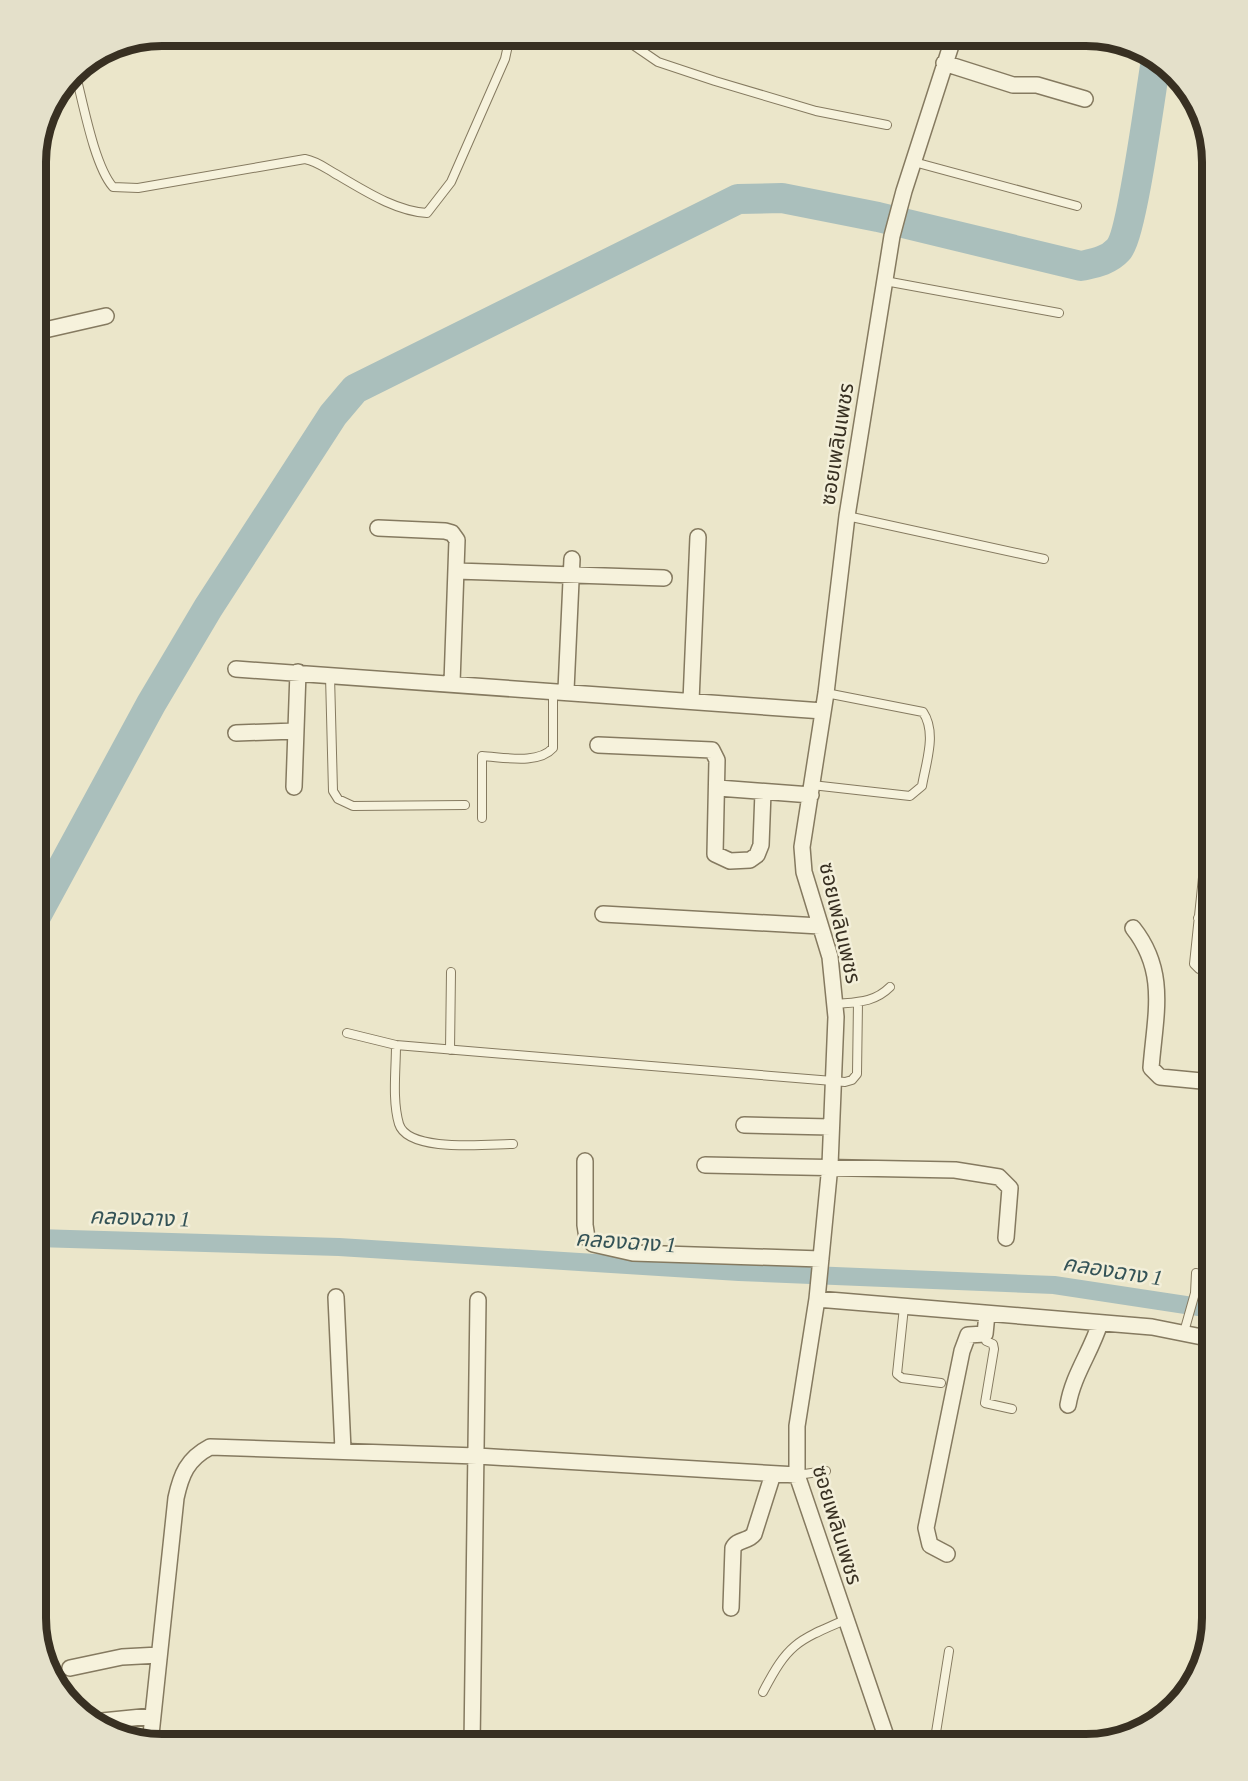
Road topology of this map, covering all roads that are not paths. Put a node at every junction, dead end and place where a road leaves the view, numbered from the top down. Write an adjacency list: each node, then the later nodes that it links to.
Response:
1 (508, 47): 5 (lane)
2 (636, 47): 7 (lane)
3 (950, 47): 4 (street, ซอยเพลินเพชร)
4 (944, 63): 6 (street); 8 (street, ซอยเพลินเพชร)
5 (78, 83)
6 (1085, 99)
7 (887, 125)
8 (914, 162): 9 (lane); 10 (street, ซอยเพลินเพชร)
9 (1077, 206)
10 (885, 281): 11 (lane); 14 (street, ซอยเพลินเพชร)
11 (1059, 313)
12 (106, 316): 13 (street)
13 (47, 330)
14 (847, 516): 18 (lane); 27 (street, ซอยเพลินเพชร)
15 (378, 528): 19 (street)
16 (698, 537): 28 (street)
17 (572, 559): 20 (street)
18 (1044, 559)
19 (456, 571): 20 (street); 25 (street)
20 (571, 575): 21 (street); 26 (street)
21 (664, 578)
22 (236, 669): 23 (street)
23 (298, 672): 24 (street); 30 (street)
24 (330, 674): 25 (street); 37 (lane)
25 (452, 683): 26 (street)
26 (560, 690): 28 (street); 38 (lane)
27 (826, 693): 29 (street, ซอยเพลินเพชร); 35 (lane)
28 (691, 701): 29 (street)
29 (823, 711): 35 (street, ซอยเพลินเพชร)
30 (295, 731): 31 (street); 33 (street)
31 (236, 733)
32 (597, 745): 34 (street)
33 (294, 787)
34 (718, 788): 36 (street); 36 (street)
35 (811, 790): 36 (street); 43 (street, ซอยเพลินเพชร)
36 (763, 792)
37 (465, 805)
38 (482, 818)
39 (1202, 898): 41 (lane)
40 (603, 914): 43 (street)
41 (1198, 918): 42 (lane); 45 (lane)
42 (1202, 919)
43 (820, 926): 49 (street, ซอยเพลินเพชร)
44 (1133, 928): 53 (street)
45 (1202, 969)
46 (451, 972): 52 (lane)
47 (890, 987): 48 (lane)
48 (858, 1002): 49 (lane); 54 (lane)
49 (836, 1004): 54 (street, ซอยเพลินเพชร)
50 (347, 1033): 51 (lane)
51 (396, 1045): 52 (lane); 57 (lane)
52 (450, 1050): 54 (lane)
53 (1202, 1081)
54 (832, 1083): 56 (street, ซอยเพลินเพชร)
55 (744, 1125): 56 (street)
56 (831, 1127): 60 (street, ซอยเพลินเพชร)
57 (513, 1144)
58 (585, 1161): 62 (street)
59 (705, 1165): 60 (street)
60 (830, 1165): 61 (street); 62 (street, ซอยเพลินเพชร)
61 (1006, 1238)
62 (821, 1260): 65 (street, ซอยเพลินเพชร)
63 (1196, 1273): 70 (lane)
64 (336, 1297): 76 (street)
65 (817, 1299): 67 (street); 80 (street, ซอยเพลินเพชร)
66 (478, 1300): 77 (street)
67 (904, 1307): 68 (street); 73 (lane)
68 (987, 1314): 69 (street); 71 (street)
69 (1100, 1323): 70 (street); 74 (street)
70 (1186, 1328): 72 (street)
71 (985, 1334): 75 (lane); 81 (street)
72 (1202, 1335)
73 (941, 1383)
74 (1068, 1405)
75 (1012, 1409)
76 (343, 1450): 77 (street); 85 (street)
77 (477, 1456): 79 (street); 91 (street)
78 (826, 1471): 80 (lane)
79 (773, 1474): 80 (street); 82 (street)
80 (797, 1475): 83 (street, ซอยเพลินเพชร)
81 (947, 1554)
82 (730, 1608)
83 (845, 1620): 87 (lane); 92 (street, ซอยเพลินเพชร)
84 (949, 1651): 93 (lane)
85 (159, 1655): 86 (street); 88 (street)
86 (70, 1668)
87 (763, 1692)
88 (152, 1716): 89 (street); 90 (street)
89 (107, 1721)
90 (151, 1734)
91 (472, 1734)
92 (883, 1734)
93 (936, 1734)

